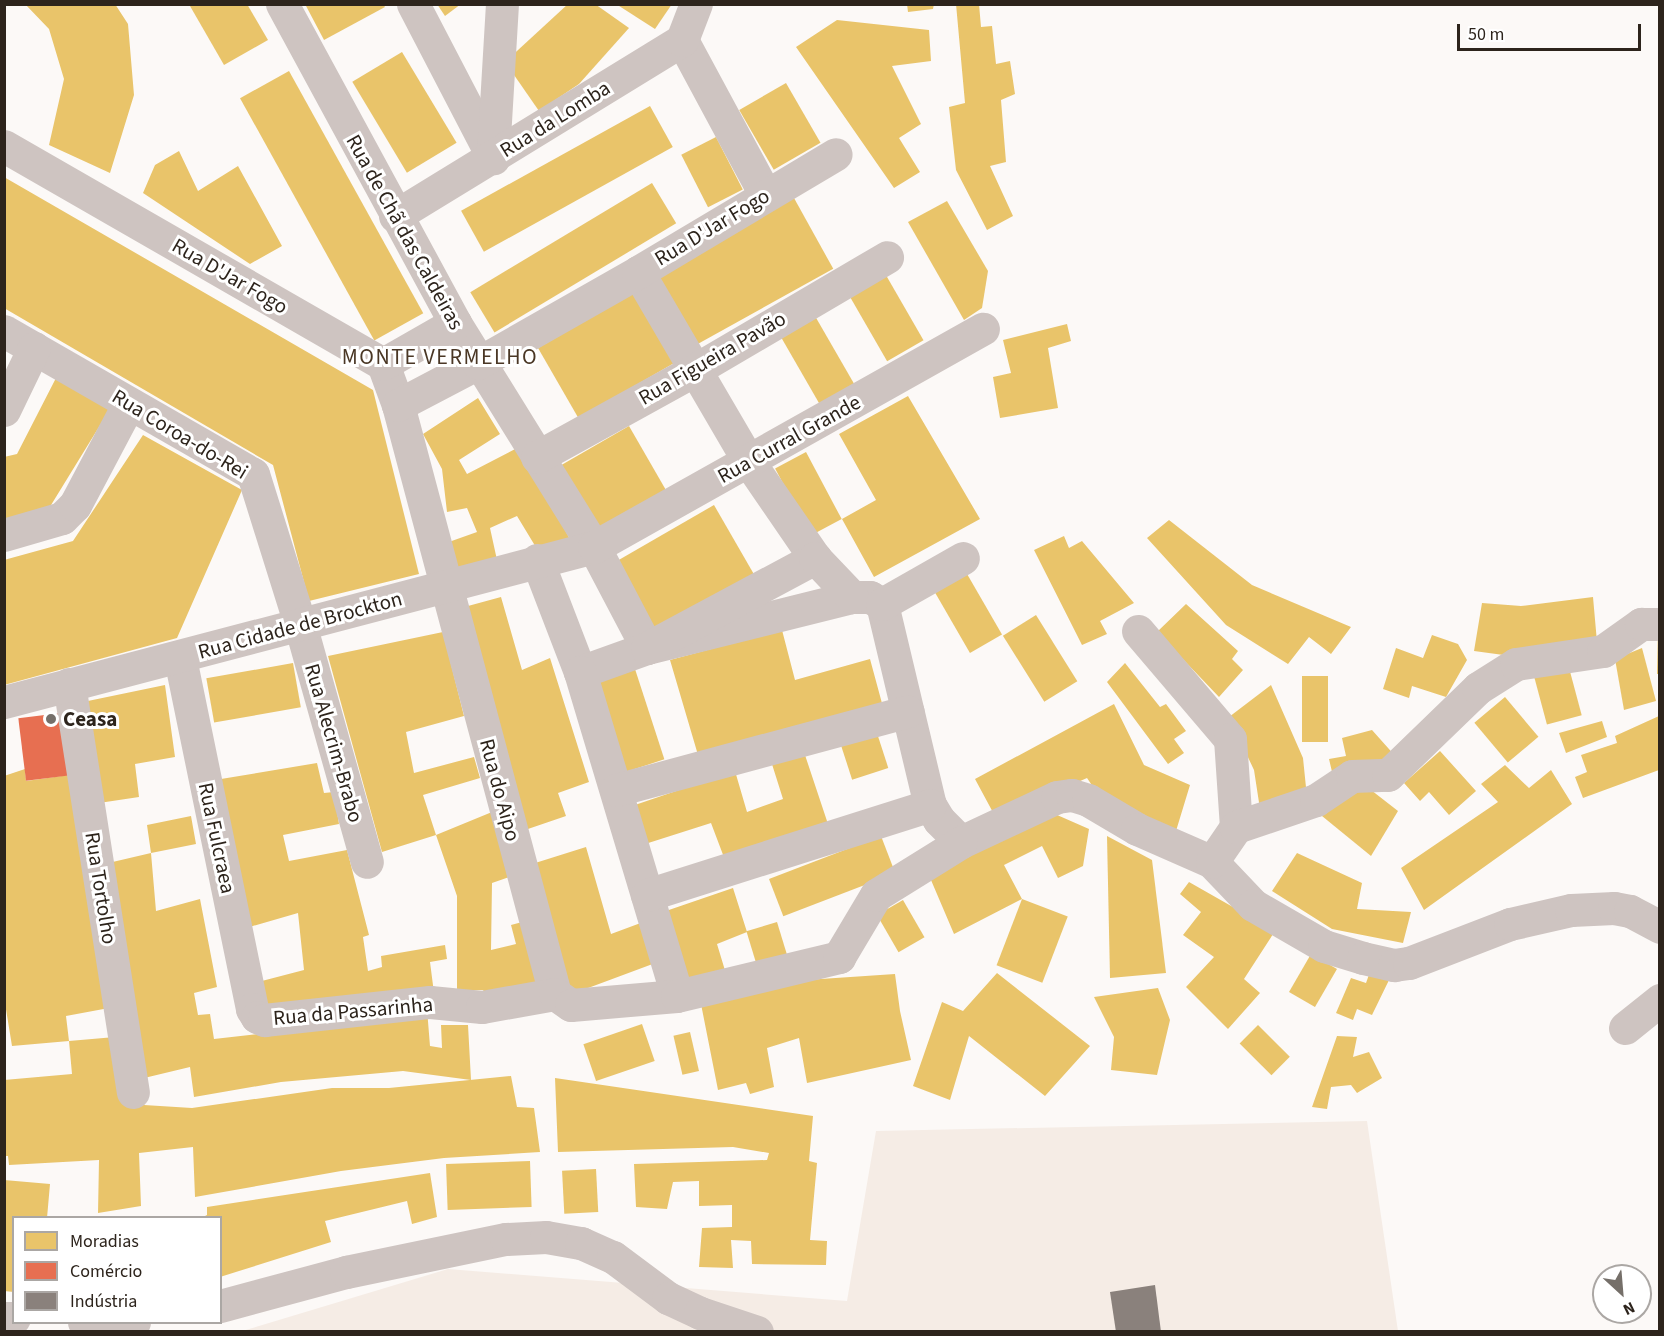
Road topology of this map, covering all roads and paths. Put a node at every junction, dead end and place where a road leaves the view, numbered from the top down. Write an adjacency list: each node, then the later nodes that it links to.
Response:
1 (282, 4): 10 (street, Rua de Chã das Caldeiras)
2 (413, 4): 8 (street)
3 (502, 4): 8 (street)
4 (696, 4): 5 (street)
5 (682, 40): 8 (street, Rua da Lomba); 9 (street)
6 (4, 146): 18 (street, Rua D'Jar Fogo)
7 (836, 154): 9 (street, Rua D'Jar Fogo)
8 (493, 158): 10 (street, Rua da Lomba)
9 (765, 194): 12 (street, Rua D'Jar Fogo)
10 (395, 216): 13 (street, Rua de Chã das Caldeiras)
11 (887, 257): 19 (street, Rua Figueira Pavão)
12 (638, 272): 17 (street, Rua D'Jar Fogo); 19 (street)
13 (455, 323): 17 (street, Rua de Chã das Caldeiras); 18 (street)
14 (983, 329): 24 (street, Rua Curral Grande)
15 (4, 331): 16 (street, Rua Coroa-do-Rei)
16 (34, 348): 20 (street, Rua Coroa-do-Rei); 22 (street)
17 (478, 363): 21 (street, Rua D'Jar Fogo); 23 (street, Rua de Chã das Caldeiras)
18 (383, 364): 21 (street, Rua do Aipo)
19 (693, 370): 23 (street, Rua Figueira Pavão); 24 (street)
20 (129, 404): 25 (street); 32 (street, Rua Coroa-do-Rei)
21 (398, 405): 30 (street, Rua do Aipo)
22 (4, 410)
23 (537, 457): 26 (street, Rua de Chã das Caldeiras)
24 (748, 462): 26 (street, Rua Curral Grande); 27 (street)
25 (4, 535)
26 (594, 547): 29 (street, Rua Cidade de Brockton); 35 (street, Rua de Chã das Caldeiras)
27 (815, 558): 31 (street); 35 (street)
28 (963, 558): 31 (street)
29 (537, 560): 30 (street, Rua Cidade de Brockton); 37 (street)
30 (444, 586): 32 (street, Rua Cidade de Brockton); 49 (street, Rua do Aipo)
31 (867, 600): 35 (street); 40 (street)
32 (300, 624): 36 (street, Rua Cidade de Brockton); 45 (street, Rua Alecrim-Brabo)
33 (1659, 624): 43 (street)
34 (1138, 631): 43 (street)
35 (647, 648): 37 (street)
36 (180, 658): 38 (street, Rua Cidade de Brockton); 52 (street, Rua Fulcraea)
37 (580, 672): 41 (street)
38 (69, 684): 39 (street, Rua Cidade de Brockton); 54 (street, Rua Tortolho)
39 (4, 702)
40 (908, 711): 41 (street); 42 (street)
41 (616, 790): 47 (street)
42 (930, 805): 44 (street); 47 (street)
43 (1236, 827): 46 (street)
44 (961, 842): 46 (street); 50 (street)
45 (367, 862)
46 (1212, 862): 48 (street)
47 (647, 895): 50 (street)
48 (1659, 927)
49 (555, 994): 50 (street); 52 (street, Rua da Passarinha)
50 (677, 996)
51 (1659, 1000): 53 (street)
52 (257, 1017)
53 (1625, 1028)
54 (133, 1092)
55 (222, 1305): 56 (street)
56 (757, 1332)

